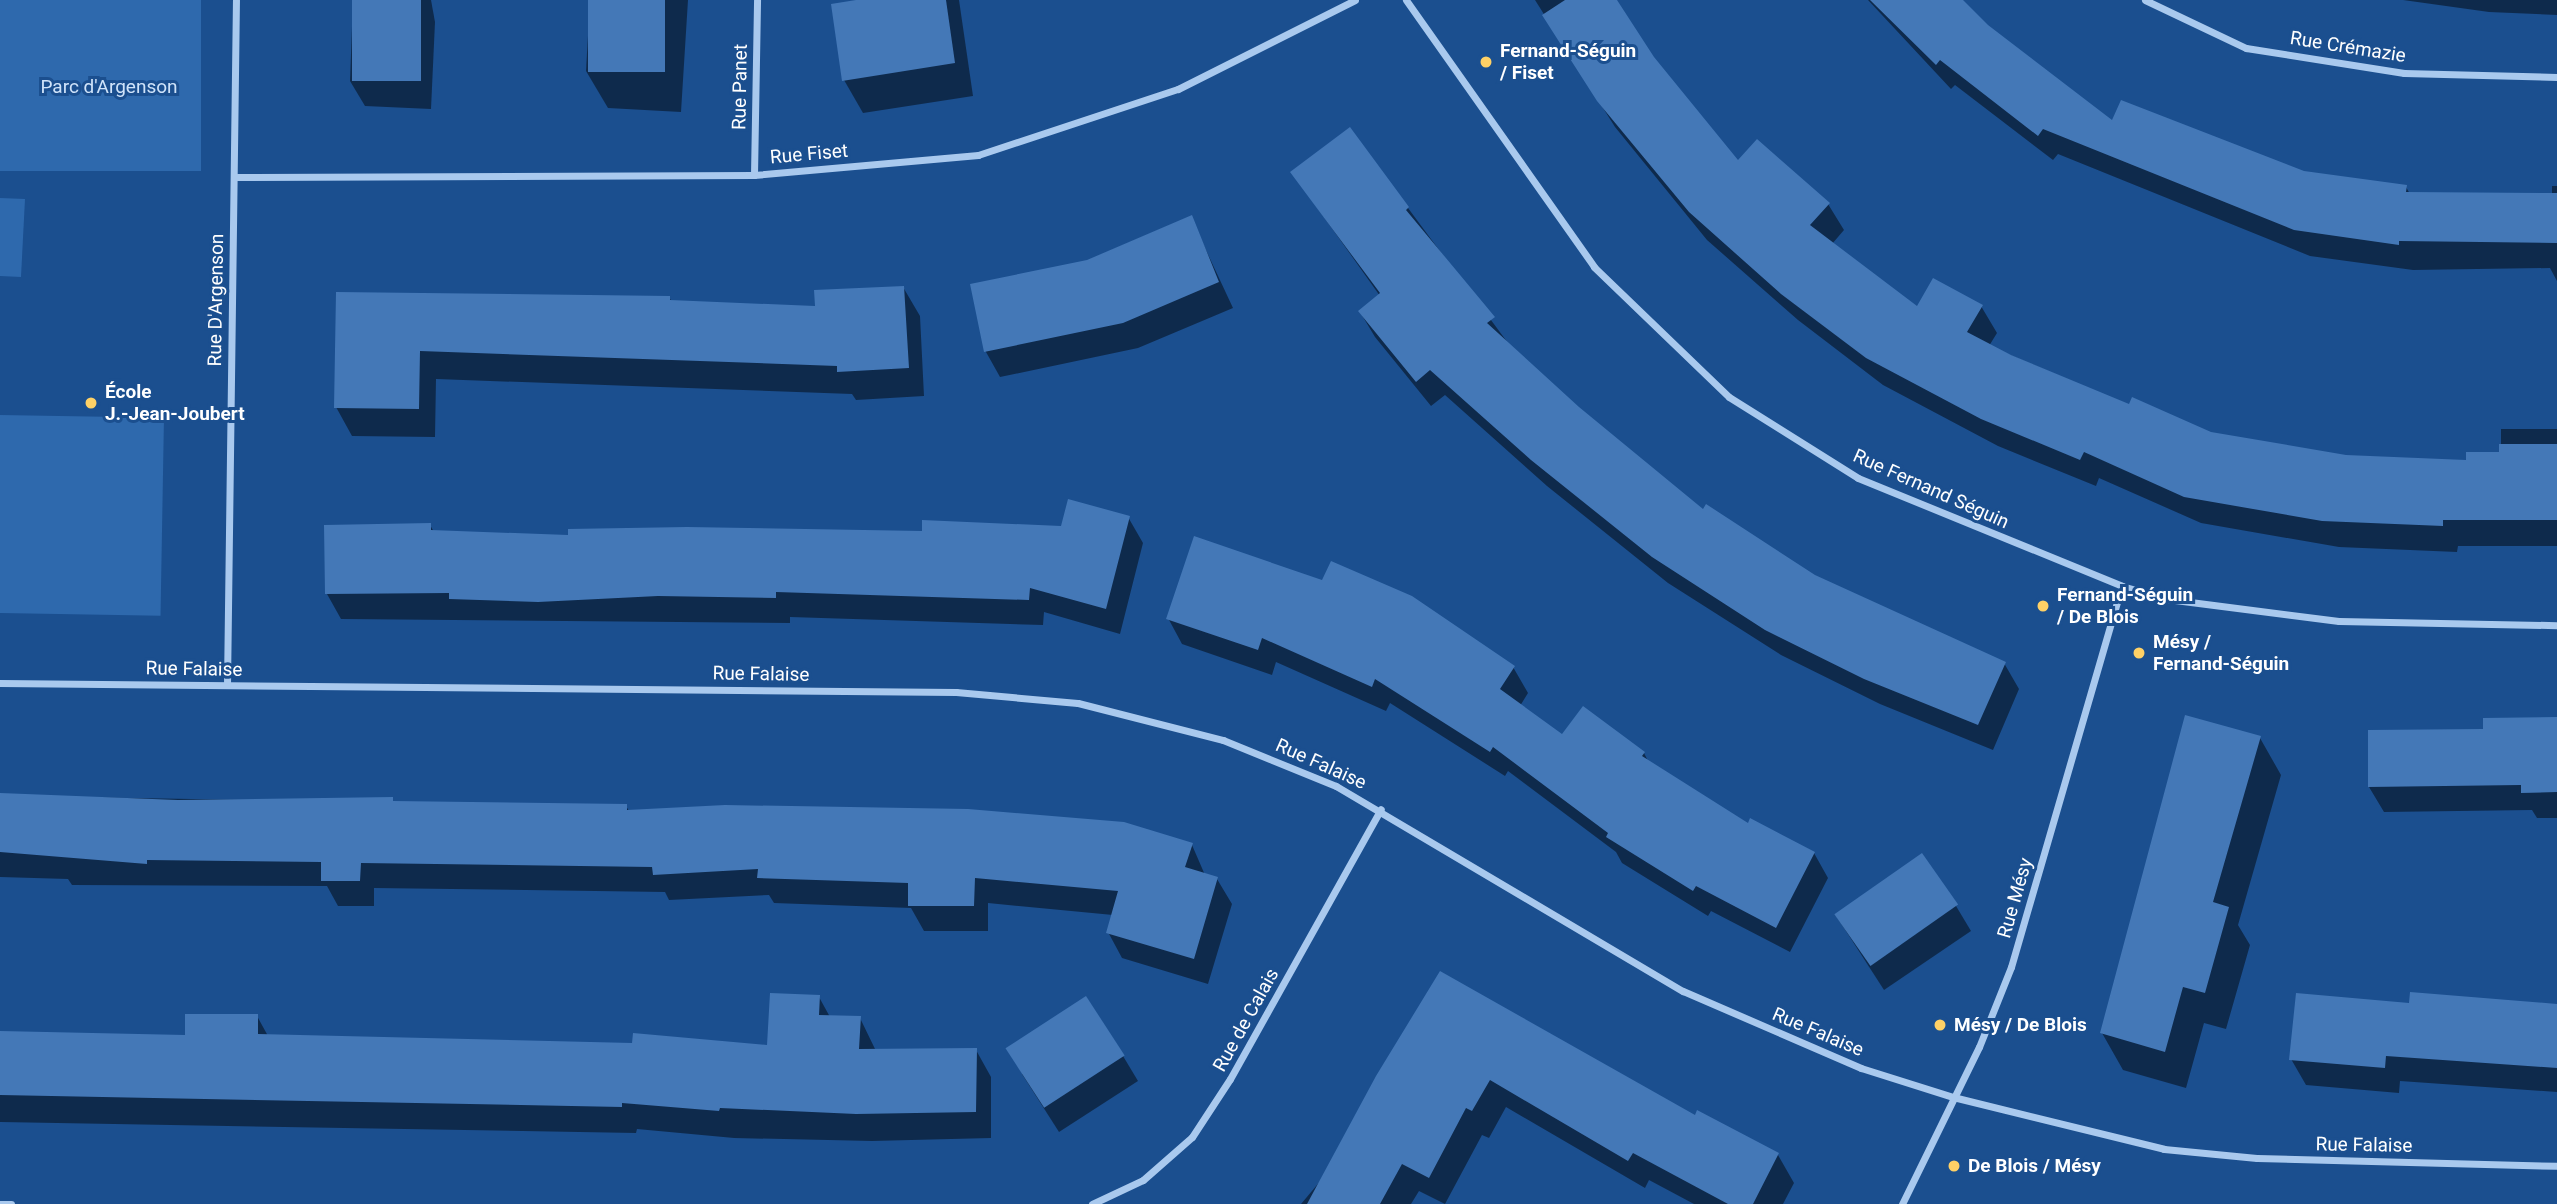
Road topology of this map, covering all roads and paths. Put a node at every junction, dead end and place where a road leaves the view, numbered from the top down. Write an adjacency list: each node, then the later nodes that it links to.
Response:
1 (236, 0): 8 (street, Rue D'Argenson)
2 (757, 0): 7 (street, Rue Panet)
3 (1355, 0): 7 (street, Rue Fiset)
4 (1406, 0): 9 (street, Rue Fernand Séguin)
5 (2145, 0): 6 (street, Rue Crémazie)
6 (2557, 77)
7 (754, 175): 8 (street, Rue Fiset)
8 (234, 177): 12 (street, Rue D'Argenson)
9 (2122, 586): 10 (street, Rue Fernand Séguin); 14 (street, Rue Mésy)
10 (2557, 625)
11 (0, 682): 12 (street, Rue Falaise)
12 (227, 685): 13 (street, Rue Falaise)
13 (1381, 808): 14 (street, Rue Falaise); 18 (street, Rue de Calais)
14 (1954, 1097): 15 (street, Rue Falaise); 19 (street, Rue Mésy)
15 (2557, 1166)
16 (0, 1204): 17 (street)
17 (12, 1204)
18 (1092, 1204)
19 (1902, 1204)

